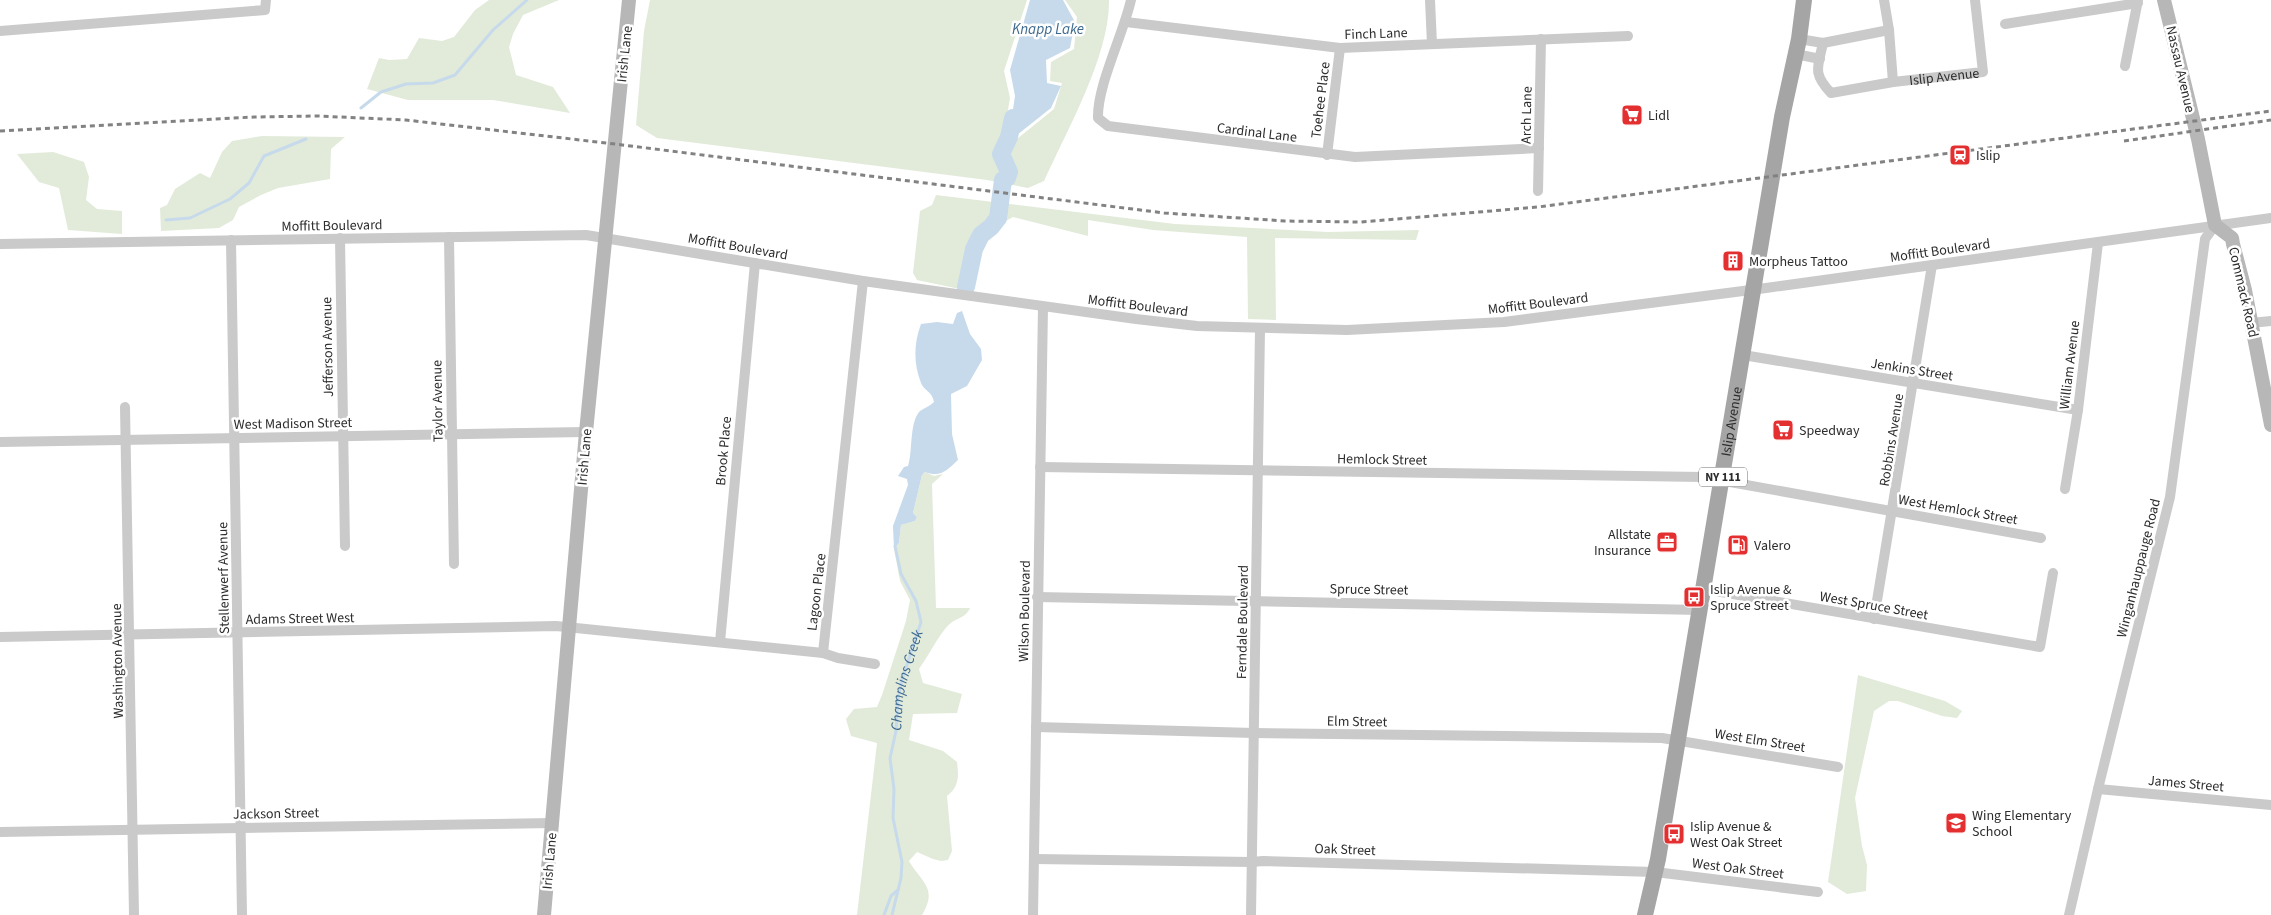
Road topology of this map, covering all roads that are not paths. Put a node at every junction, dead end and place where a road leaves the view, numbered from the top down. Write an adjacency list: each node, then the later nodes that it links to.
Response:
1 (629, 0): 29 (street, Irish Lane)
2 (1131, 0): 10 (street, Cardinal Lane)
3 (1430, 0): 17 (street)
4 (1804, 0): 18 (main road, Islip Avenue / NY 111)
5 (1884, 0): 13 (street)
6 (1975, 0): 22 (street, Islip Avenue)
7 (2164, 0): 27 (street, Nassau Avenue)
8 (2138, 1): 11 (street); 21 (street)
9 (266, 5): 12 (street)
10 (1126, 22): 19 (street, Finch Lane); 24 (street, Cardinal Lane)
11 (2005, 24)
12 (0, 30)
13 (1889, 30): 16 (street); 22 (street)
14 (1628, 36): 15 (street, Finch Lane)
15 (1540, 39): 17 (street, Finch Lane); 23 (street, Arch Lane)
16 (1822, 43): 18 (street); 20 (street)
17 (1432, 44): 19 (street, Finch Lane)
18 (1797, 47): 20 (street); 37 (main road, Islip Avenue / NY 111)
19 (1340, 48): 24 (street, Toehee Place)
20 (1820, 59): 22 (street)
21 (2125, 66)
22 (1893, 82)
23 (1539, 148): 24 (street, Cardinal Lane); 25 (street, Arch Lane)
24 (1327, 155)
25 (1538, 192)
26 (2271, 218): 27 (street, Moffitt Boulevard)
27 (2215, 225): 32 (street, Moffitt Boulevard); 40 (street, Commack Road); 78 (street, Winganhauppauge Road)
28 (448, 237): 29 (street, Moffitt Boulevard); 30 (street, Moffitt Boulevard); 48 (street, Taylor Avenue)
29 (606, 237): 34 (street, Moffitt Boulevard); 47 (street, Irish Lane)
30 (340, 238): 31 (street, Moffitt Boulevard); 49 (street, Jefferson Avenue)
31 (231, 240): 33 (street, Moffitt Boulevard); 50 (street, Stellenwerf Avenue)
32 (2098, 243): 35 (street, Moffitt Boulevard); 45 (street, William Avenue)
33 (0, 244)
34 (755, 263): 36 (street, Moffitt Boulevard); 71 (street, Brook Place)
35 (1932, 265): 37 (street, Moffitt Boulevard); 43 (street, Robbins Avenue)
36 (863, 281): 38 (street, Moffitt Boulevard); 72 (street, Lagoon Place)
37 (1753, 290): 41 (street, Moffitt Boulevard); 42 (main road, Islip Avenue / NY 111)
38 (1043, 307): 41 (street, Moffitt Boulevard); 53 (street, Wilson Boulevard)
39 (2271, 321): 40 (street)
40 (2251, 322): 46 (street, Commack Road)
41 (1260, 329): 54 (street, Ferndale Boulevard)
42 (1743, 355): 43 (street, Jenkins Street); 55 (main road, Islip Avenue / NY 111)
43 (1914, 383): 45 (street, Jenkins Street); 57 (street, Robbins Avenue)
44 (125, 407): 51 (street, Washington Avenue)
45 (2078, 410): 56 (street, William Avenue)
46 (2271, 425)
47 (586, 432): 48 (street, West Madison Street); 67 (street, Irish Lane)
48 (452, 434): 49 (street, West Madison Street); 60 (street, Taylor Avenue)
49 (342, 436): 50 (street, West Madison Street); 59 (street, Jefferson Avenue)
50 (235, 438): 51 (street, West Madison Street); 68 (street, Stellenwerf Avenue)
51 (126, 440): 52 (street, West Madison Street); 69 (street, Washington Avenue)
52 (0, 442)
53 (1040, 467): 54 (street, Hemlock Street); 63 (street, Wilson Boulevard)
54 (1259, 471): 55 (street, Hemlock Street); 64 (street, Ferndale Boulevard)
55 (1722, 482): 57 (street, West Hemlock Street); 62 (main road, Islip Avenue / NY 111)
56 (2065, 490)
57 (1893, 511): 58 (street, West Hemlock Street); 66 (street, Robbins Avenue)
58 (2041, 538)
59 (345, 546)
60 (454, 564)
61 (2053, 573): 66 (street, West Spruce Street)
62 (1704, 589): 65 (main road, Islip Avenue / NY 111); 66 (street, West Spruce Street)
63 (1038, 597): 64 (street, Spruce Street); 74 (street, Wilson Boulevard)
64 (1256, 601): 65 (street, Spruce Street); 75 (street, Ferndale Boulevard)
65 (1701, 610): 76 (main road, Islip Avenue / NY 111)
66 (1874, 619)
67 (570, 628): 68 (street, Adams Street West); 71 (street, Lagoon Place); 80 (street, Irish Lane)
68 (238, 634): 69 (street, Adams Street West); 81 (street, Stellenwerf Avenue)
69 (130, 635): 70 (street, Adams Street West); 82 (street, Washington Avenue)
70 (0, 638)
71 (720, 642): 72 (street, Lagoon Place)
72 (823, 653): 73 (street)
73 (875, 664)
74 (1036, 727): 75 (street, Elm Street); 84 (street, Wilson Boulevard)
75 (1254, 733): 76 (street, Elm Street); 85 (street, Ferndale Boulevard)
76 (1678, 741): 77 (street, West Elm Street); 86 (main road, Islip Avenue / NY 111)
77 (1838, 767)
78 (2098, 789): 79 (street, James Street); 95 (street, Winganhauppauge Road)
79 (2271, 805)
80 (552, 823): 81 (street, Jackson Street); 90 (street, Irish Lane)
81 (242, 828): 82 (street, Jackson Street); 89 (street, Stellenwerf Avenue)
82 (133, 830): 83 (street, Jackson Street); 88 (street, Washington Avenue)
83 (0, 832)
84 (1034, 859): 85 (street, Oak Street); 91 (street, Wilson Boulevard)
85 (1252, 862): 86 (street, Oak Street); 92 (street, Ferndale Boulevard)
86 (1655, 872): 87 (street, West Oak Street); 93 (main road, Islip Avenue / NY 111); 94 (main road, Islip Avenue / NY 111)
87 (1818, 892)
88 (134, 915)
89 (242, 915)
90 (544, 915)
91 (1033, 915)
92 (1251, 915)
93 (1645, 915)
94 (1653, 915)
95 (2069, 915)

